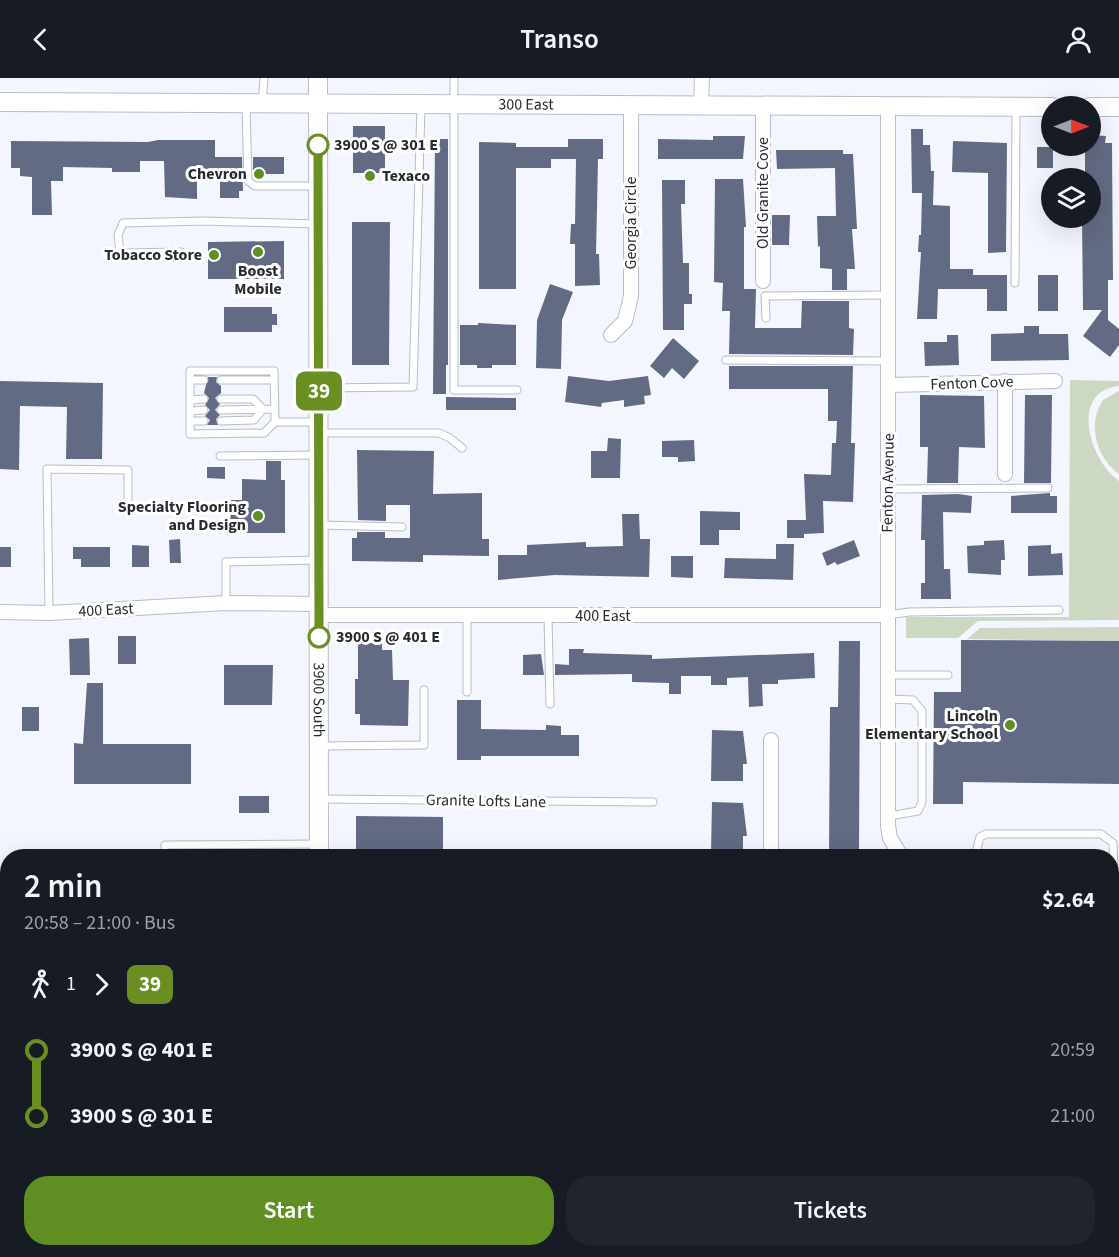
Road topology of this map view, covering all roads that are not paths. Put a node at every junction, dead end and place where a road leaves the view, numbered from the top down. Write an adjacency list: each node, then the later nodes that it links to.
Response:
1 (264, 78): 6 (lane)
2 (318, 78): 7 (street, 3900 South)
3 (454, 78): 9 (lane)
4 (702, 78): 11 (street)
5 (0, 102): 6 (street, 300 East)
6 (254, 103): 7 (street, 300 East); 18 (lane)
7 (318, 103): 8 (street, 300 East); 18 (street, 3900 South)
8 (421, 104): 9 (street, 300 East); 35 (lane)
9 (454, 104): 10 (street, 300 East); 36 (lane)
10 (631, 104): 11 (street, 300 East); 25 (street, Georgia Circle)
11 (701, 105): 12 (street, 300 East)
12 (763, 106): 13 (street, 300 East); 21 (street, Old Granite Cove)
13 (888, 106): 14 (street, 300 East); 23 (street, Fenton Avenue)
14 (1016, 107): 15 (street, 300 East); 22 (lane)
15 (1041, 107)
16 (1101, 107): 17 (street)
17 (1119, 107)
18 (318, 186): 19 (street, 3900 South)
19 (318, 224): 20 (lane); 35 (street, 3900 South)
20 (181, 252)
21 (763, 281)
22 (1015, 283)
23 (888, 295): 24 (lane); 27 (street, Fenton Avenue)
24 (766, 318)
25 (611, 335)
26 (726, 360): 27 (lane)
27 (888, 361): 34 (street, Fenton Avenue)
28 (190, 380): 29 (lane); 31 (lane); 39 (lane)
29 (204, 380)
30 (221, 380): 31 (lane)
31 (274, 380): 40 (lane)
32 (1005, 381): 33 (street, Fenton Cove); 34 (street, Fenton Cove); 53 (street)
33 (1055, 381)
34 (889, 385): 55 (street, Fenton Avenue)
35 (319, 388): 49 (street, 3900 South)
36 (517, 390)
37 (204, 399): 39 (lane)
38 (221, 399): 42 (lane)
39 (190, 400): 43 (lane)
40 (275, 409): 42 (lane); 48 (lane)
41 (221, 410): 42 (lane)
42 (263, 410): 47 (lane)
43 (190, 411): 44 (lane); 45 (lane)
44 (204, 411)
45 (190, 421): 46 (lane); 48 (lane)
46 (204, 421)
47 (221, 421)
48 (275, 422): 49 (lane)
49 (319, 427): 50 (lane); 51 (street, 3900 South)
50 (462, 448)
51 (319, 455): 52 (lane); 57 (street, 3900 South)
52 (220, 456)
53 (1005, 474)
54 (1048, 488): 55 (lane)
55 (888, 489): 65 (street, Fenton Avenue)
56 (128, 503): 64 (lane)
57 (319, 525): 58 (lane); 59 (street, 3900 South)
58 (402, 527)
59 (319, 560): 60 (lane); 61 (street, 3900 South)
60 (226, 603): 61 (street, 400 East); 64 (street, 400 East)
61 (320, 609): 67 (street, 400 East); 75 (street, 3900 South)
62 (1059, 610): 65 (lane)
63 (0, 612): 64 (street, 400 East)
64 (49, 613)
65 (887, 615): 66 (street, 400 East); 68 (street, Fenton Avenue)
66 (548, 616): 67 (street, 400 East); 73 (lane)
67 (467, 617): 71 (lane)
68 (888, 675): 69 (lane); 72 (street, Fenton Avenue)
69 (948, 675)
70 (424, 690): 75 (lane)
71 (467, 692)
72 (889, 699): 78 (street, Fenton Avenue); 78 (lane)
73 (550, 704)
74 (771, 740): 82 (street)
75 (319, 746): 76 (street, 3900 South)
76 (319, 798): 77 (lane, Granite Lofts Lane); 81 (street, 3900 South)
77 (653, 802)
78 (888, 816): 83 (street, Fenton Avenue)
79 (165, 849): 80 (lane)
80 (288, 849)
81 (319, 849)
82 (771, 849)
83 (897, 849)
84 (976, 849): 85 (lane)
85 (1113, 849)

